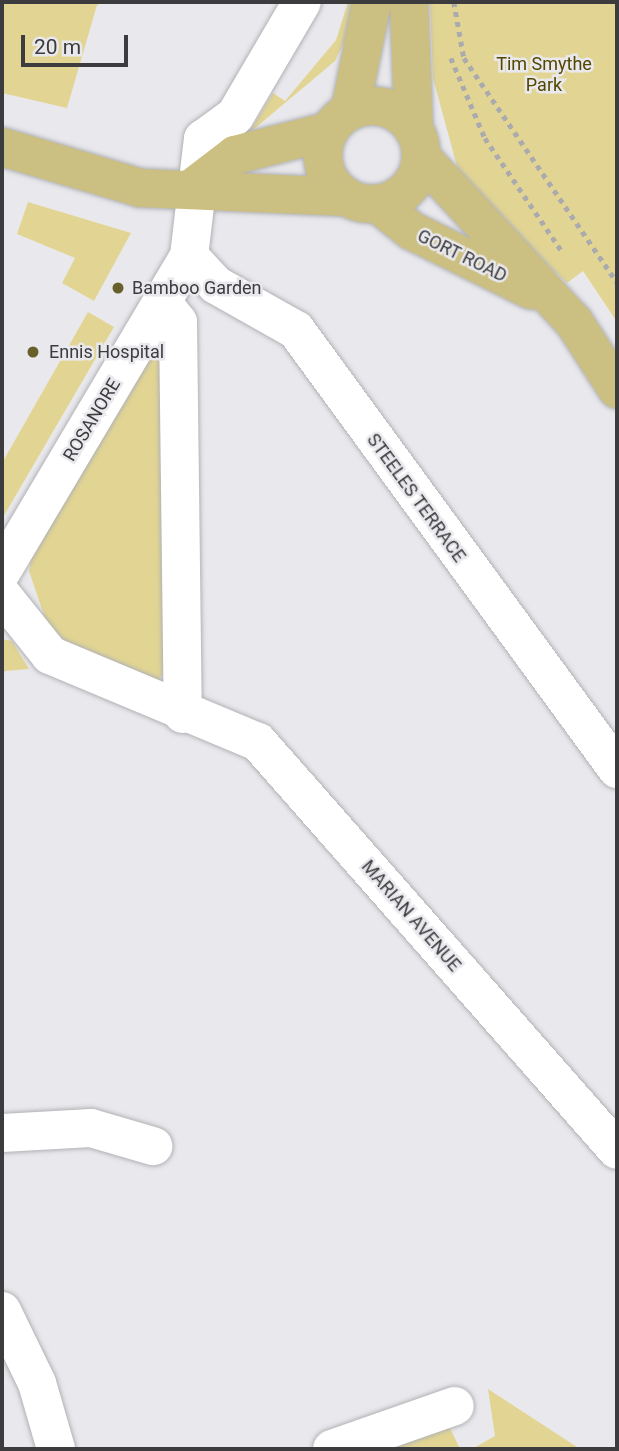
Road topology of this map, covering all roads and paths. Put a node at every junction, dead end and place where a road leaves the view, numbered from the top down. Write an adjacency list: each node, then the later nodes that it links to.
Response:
1 (302, 2): 9 (street, ROSANORE)
2 (372, 2): 6 (main road)
3 (409, 2): 7 (main road)
4 (454, 2): 13 (path)
5 (450, 50): 12 (path)
6 (339, 121): 7 (main road); 9 (main road); 10 (main road)
7 (417, 143): 10 (main road); 14 (main road, GORT ROAD)
8 (2, 147): 9 (main road)
9 (193, 187): 10 (main road); 11 (street, ROSANORE)
10 (362, 201): 14 (main road, GORT ROAD)
11 (190, 256): 15 (street, ROSANORE); 20 (street, STEELES TERRACE)
12 (571, 264)
13 (617, 282)
14 (551, 300): 16 (main road, GORT ROAD)
15 (163, 303): 17 (street, ROSANORE); 19 (street)
16 (617, 389)
17 (2, 571)
18 (2, 595): 19 (street, MARIAN AVENUE)
19 (183, 714): 23 (street, MARIAN AVENUE)
20 (617, 769)
21 (2, 1133): 22 (street)
22 (153, 1146)
23 (617, 1150)
24 (2, 1311): 26 (street)
25 (455, 1406): 27 (street)
26 (50, 1448)
27 (332, 1449)

